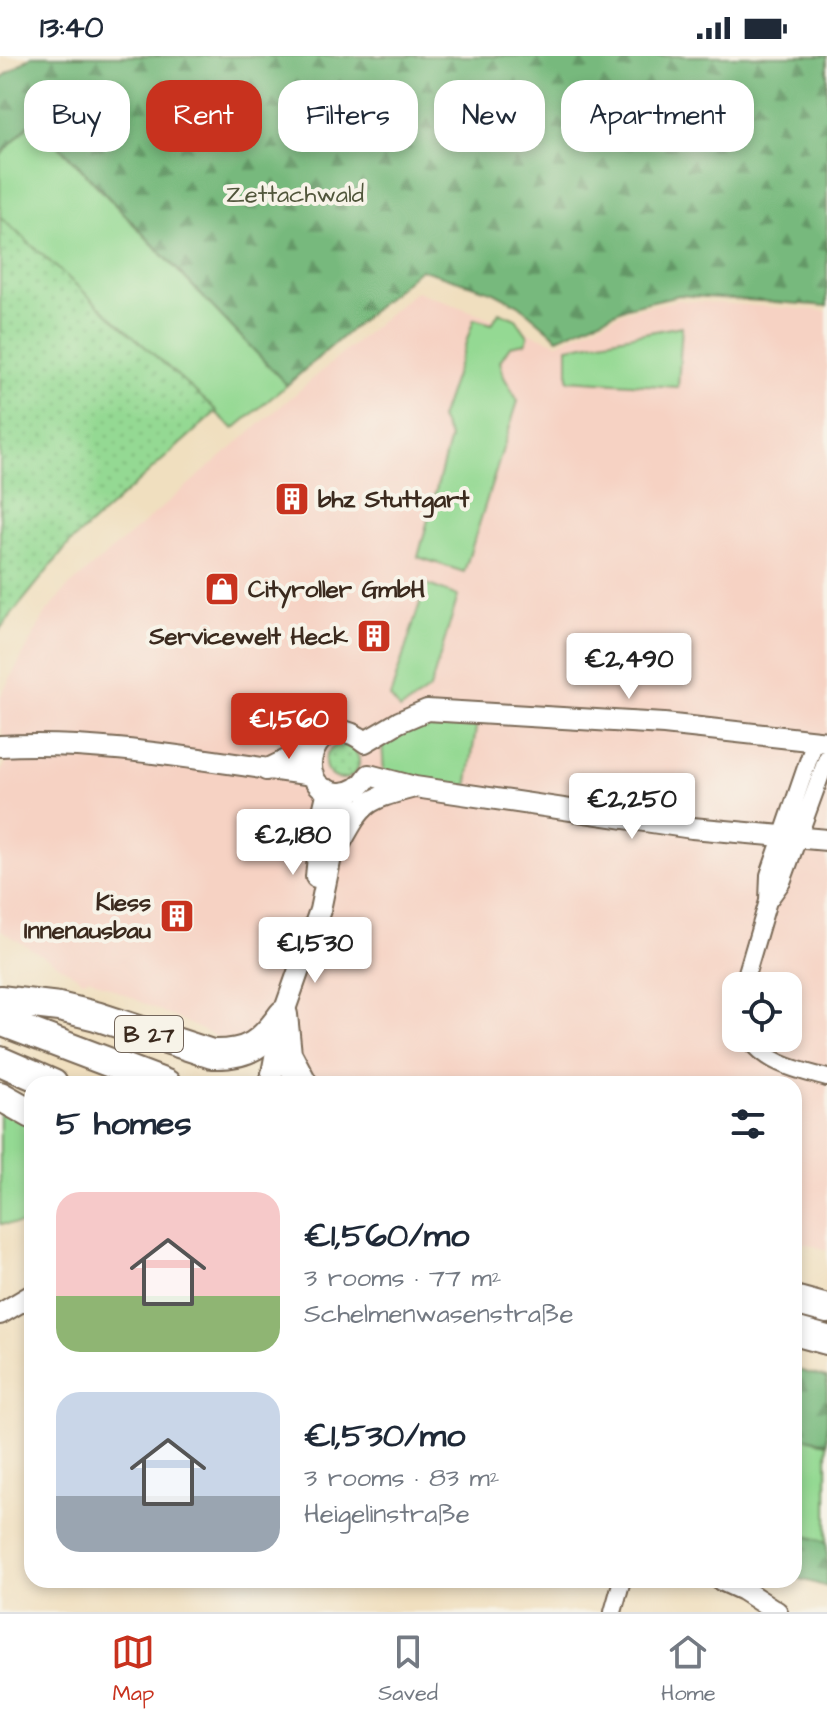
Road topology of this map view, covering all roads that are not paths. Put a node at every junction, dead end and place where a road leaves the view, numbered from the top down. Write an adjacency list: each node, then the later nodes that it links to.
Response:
1 (821, 741): 3 (street); 10 (street)
2 (0, 746): 5 (street)
3 (315, 746): 5 (street); 6 (street)
4 (827, 758): 10 (street)
5 (266, 770): 6 (street)
6 (313, 775): 8 (street)
7 (415, 787): 9 (street); 10 (street); 12 (street)
8 (328, 790): 9 (street); 13 (street)
9 (350, 792): 12 (street)
10 (790, 837): 11 (street); 14 (street)
11 (827, 840)
12 (333, 857): 13 (street)
13 (307, 941): 16 (street)
14 (747, 972)
15 (0, 1000): 16 (highway, B 27)
16 (283, 1015): 22 (street); 23 (highway)
17 (0, 1021): 21 (highway, B 27)
18 (762, 1052): 24 (street)
19 (0, 1061): 20 (highway)
20 (35, 1076)
21 (145, 1076)
22 (271, 1076)
23 (299, 1076)
24 (827, 1078)
25 (0, 1096): 26 (highway)
26 (24, 1110)
27 (24, 1300): 30 (street)
28 (802, 1302): 29 (highway)
29 (827, 1309)
30 (0, 1314)
31 (802, 1333): 32 (highway)
32 (827, 1340)
33 (620, 1588): 35 (street)
34 (739, 1588): 36 (street)
35 (613, 1612)
36 (777, 1612)

